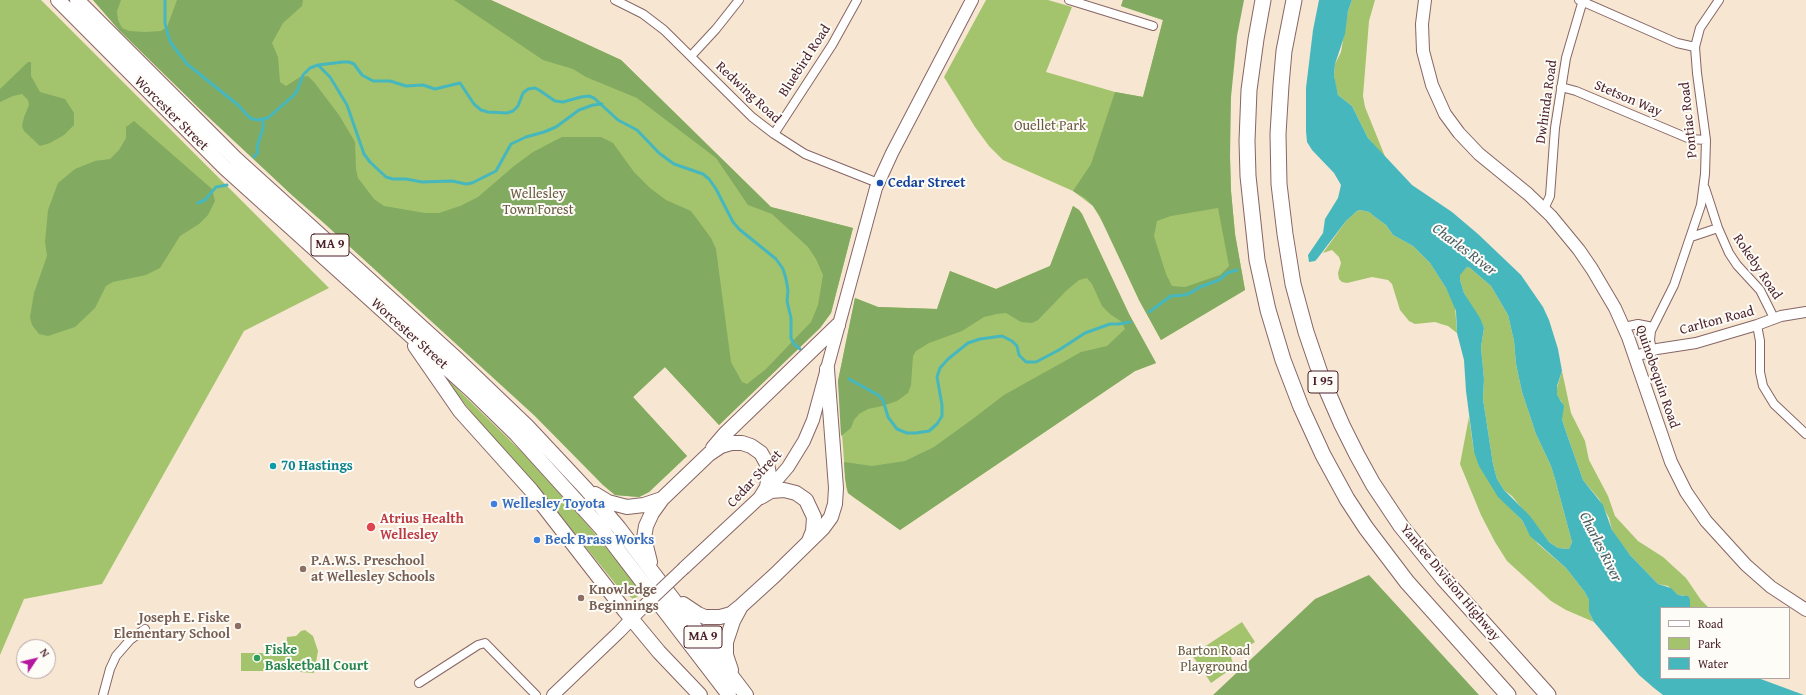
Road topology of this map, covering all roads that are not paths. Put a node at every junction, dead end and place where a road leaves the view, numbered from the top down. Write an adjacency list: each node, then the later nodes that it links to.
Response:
1 (58, 0): 28 (highway, Worcester Street / MA 9)
2 (77, 0): 36 (highway, Worcester Street / MA 9)
3 (615, 0): 15 (street, Redwing Road)
4 (739, 0): 15 (street)
5 (857, 0): 17 (street, Bluebird Road)
6 (972, 0): 19 (main road, Cedar Street)
7 (1069, 0): 13 (street)
8 (1263, 0): 54 (highway, Yankee Division Highway / I 95)
9 (1294, 0): 55 (highway, Yankee Division Highway / I 95)
10 (1425, 0): 21 (main road, Quinobequin Road)
11 (1582, 0): 14 (street); 16 (street, Dwhinda Road)
12 (1720, 1): 14 (street, Pontiac Road)
13 (1153, 26)
14 (1696, 47): 18 (street, Pontiac Road)
15 (691, 56): 17 (street, Redwing Road)
16 (1561, 87): 18 (street, Stetson Way); 21 (street, Dwhinda Road)
17 (774, 134): 19 (street, Redwing Road)
18 (1706, 140): 20 (street, Pontiac Road)
19 (878, 183): 26 (main road, Cedar Street)
20 (1704, 185): 22 (street, Rokeby Road); 23 (street, Pontiac Road)
21 (1544, 209): 30 (main road, Quinobequin Road)
22 (1718, 228): 23 (street); 25 (street, Rokeby Road)
23 (1691, 237): 29 (street, Pontiac Road)
24 (1806, 312): 25 (street, Carlton Road)
25 (1774, 318): 27 (street, Carlton Road)
26 (838, 325): 33 (main road, Cedar Street); 35 (highway)
27 (1757, 325): 31 (street, Carlton Road); 34 (street)
28 (401, 326): 44 (highway); 52 (highway, Worcester Street / MA 9)
29 (1653, 326): 30 (street); 31 (street, Pontiac Road)
30 (1624, 327): 32 (main road, Quinobequin Road)
31 (1652, 350): 32 (street, Carlton Road)
32 (1636, 356): 43 (main road, Quinobequin Road)
33 (827, 369): 37 (main road, Cedar Street); 39 (highway)
34 (1806, 434)
35 (709, 454): 37 (highway); 38 (highway)
36 (586, 489): 38 (highway); 40 (highway, Worcester Street / MA 9)
37 (761, 497): 39 (highway); 44 (main road, Cedar Street, bridge)
38 (662, 499): 40 (highway)
39 (809, 542): 42 (highway)
40 (659, 580): 41 (highway, Worcester Street / MA 9)
41 (672, 597): 42 (highway); 47 (highway, Worcester Street / MA 9)
42 (741, 606): 47 (highway)
43 (1806, 610)
44 (632, 619): 50 (main road, Cedar Street); 51 (highway)
45 (145, 629): 48 (street)
46 (419, 683): 49 (street)
47 (737, 683): 53 (highway, Worcester Street / MA 9)
48 (103, 695)
49 (536, 695)
50 (553, 695)
51 (700, 695)
52 (729, 695)
53 (746, 695)
54 (1508, 695)
55 (1548, 695)

